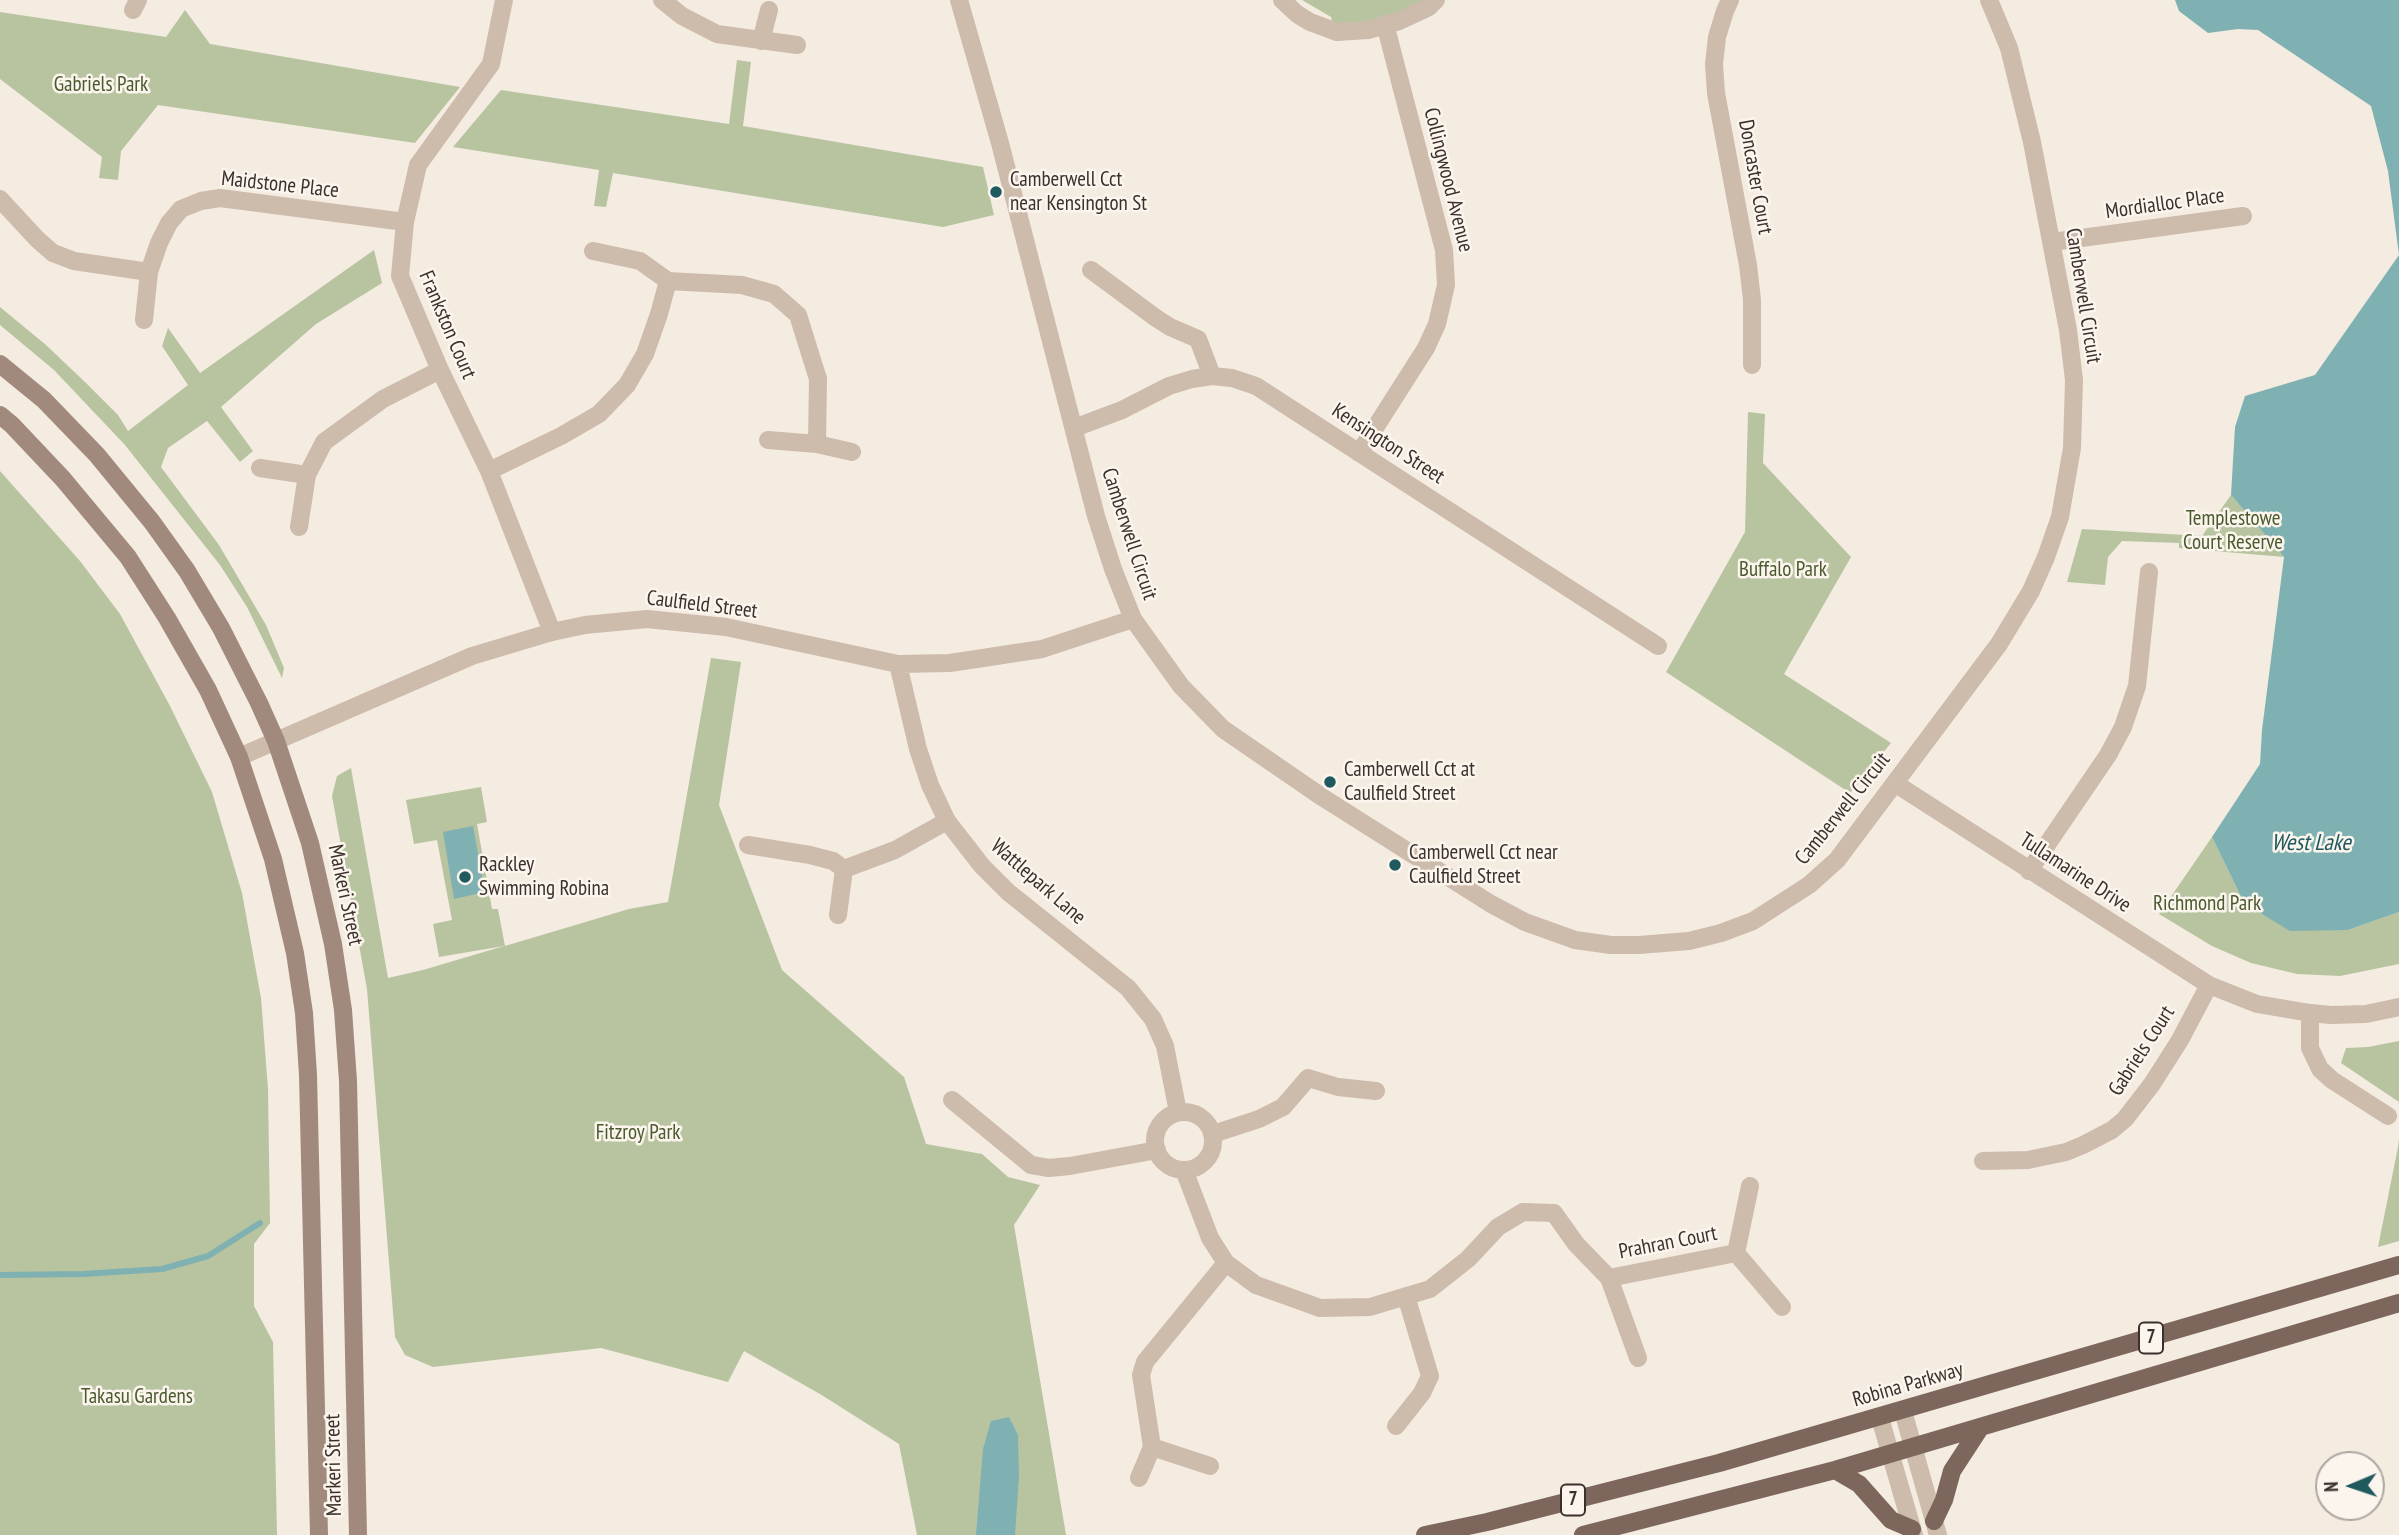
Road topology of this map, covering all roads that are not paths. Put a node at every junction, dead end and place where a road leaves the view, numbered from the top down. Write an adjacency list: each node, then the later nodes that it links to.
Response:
1 (505, 0): 14 (street, Frankston Court)
2 (662, 0): 10 (street)
3 (959, 0): 26 (street, Camberwell Circuit)
4 (1282, 0): 9 (street)
5 (1436, 0): 9 (street)
6 (1730, 0): 22 (street, Doncaster Court)
7 (1989, 0): 15 (street, Camberwell Circuit)
8 (769, 10): 10 (street)
9 (1385, 24): 30 (street, Collingwood Avenue)
10 (761, 41): 11 (street)
11 (797, 45)
12 (0, 199): 18 (street)
13 (2243, 216): 15 (street, Mordialloc Place)
14 (405, 222): 18 (street, Maidstone Place); 23 (street, Frankston Court)
15 (2052, 242): 42 (street, Camberwell Circuit)
16 (593, 251): 19 (street)
17 (1091, 270): 24 (street)
18 (149, 272): 20 (street, Maidstone Place)
19 (668, 281): 28 (street); 32 (street)
20 (144, 320)
21 (0, 365): 40 (main road, Markeri Street)
22 (1752, 365)
23 (440, 370): 32 (street, Frankston Court); 33 (street)
24 (1212, 376): 26 (street, Kensington Street); 30 (street, Kensington Street)
25 (0, 415): 41 (main road, Markeri Street)
26 (1074, 429): 36 (street, Camberwell Circuit)
27 (768, 440): 28 (street)
28 (817, 444): 29 (street)
29 (852, 452)
30 (1360, 453): 38 (street, Kensington Street)
31 (260, 468): 33 (street)
32 (489, 471): 37 (street, Frankston Court)
33 (307, 475): 34 (street)
34 (299, 527)
35 (2149, 572): 46 (street)
36 (1133, 619): 39 (street, Caulfield Street); 42 (street, Camberwell Circuit)
37 (552, 632): 39 (street, Caulfield Street); 40 (street, Caulfield Street)
38 (1658, 646)
39 (898, 664): 43 (street, Wattlepark Lane)
40 (276, 741): 41 (street, Caulfield Street); 81 (main road, Markeri Street)
41 (239, 757): 80 (main road, Markeri Street)
42 (1896, 784): 46 (street, Tullamarine Drive)
43 (947, 821): 45 (street); 53 (street, Wattlepark Lane)
44 (748, 845): 45 (street)
45 (844, 869): 47 (street)
46 (2029, 871): 48 (street, Tullamarine Drive)
47 (838, 915)
48 (2209, 985): 50 (street, Tullamarine Drive); 57 (street, Gabriels Court)
49 (2399, 1007): 50 (street, Tullamarine Drive)
50 (2311, 1013): 54 (street)
51 (1376, 1091): 55 (street)
52 (952, 1100): 56 (street)
53 (1178, 1112): 55 (street); 56 (street)
54 (2388, 1116)
55 (1213, 1134): 58 (street)
56 (1157, 1150): 58 (street)
57 (1983, 1161)
58 (1184, 1170): 61 (street)
59 (1750, 1186): 60 (street, Prahran Court)
60 (1736, 1253): 63 (street, Prahran Court); 66 (street, Prahran Court)
61 (1226, 1264): 64 (street); 72 (street)
62 (2399, 1265): 68 (main road, Robina Parkway / 7)
63 (1609, 1278): 64 (street, Prahran Court); 67 (street, Prahran Court)
64 (1406, 1296): 70 (street)
65 (2399, 1303): 71 (main road, 7)
66 (1782, 1307)
67 (1638, 1358)
68 (1903, 1411): 69 (main road, Robina Parkway / 7); 73 (street)
69 (1880, 1418): 74 (street); 82 (main road, Robina Parkway / 7)
70 (1396, 1426)
71 (1980, 1428): 73 (main road, 7); 78 (main road)
72 (1152, 1447): 75 (street); 77 (street)
73 (1912, 1447): 74 (main road, 7); 78 (street)
74 (1890, 1454): 76 (main road, 7); 79 (street)
75 (1210, 1466)
76 (1835, 1470): 79 (main road); 83 (main road, 7)
77 (1139, 1478)
78 (1936, 1528)
79 (1913, 1532)
80 (319, 1535)
81 (358, 1535)
82 (1425, 1535)
83 (1583, 1535)

